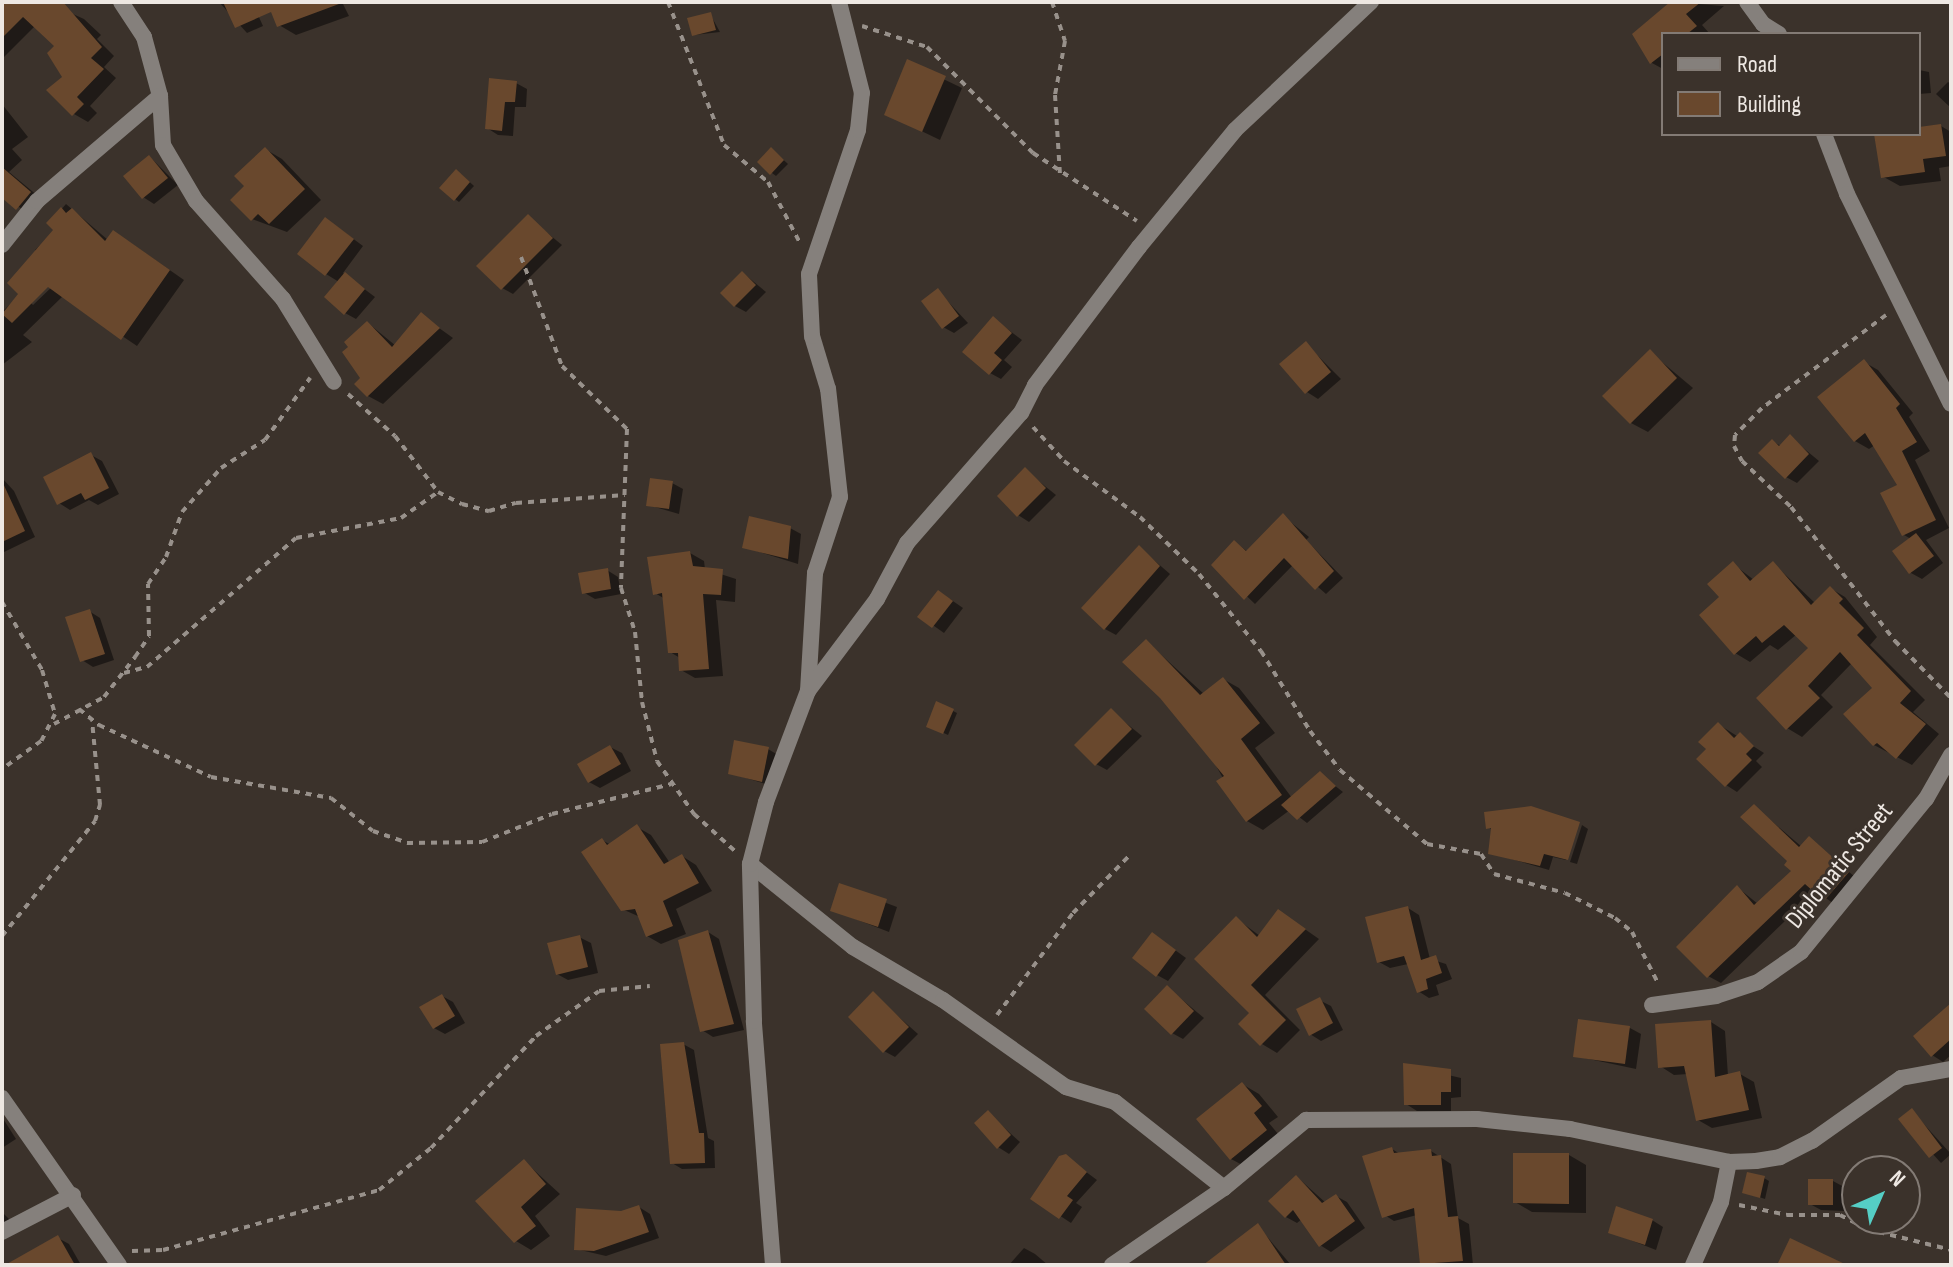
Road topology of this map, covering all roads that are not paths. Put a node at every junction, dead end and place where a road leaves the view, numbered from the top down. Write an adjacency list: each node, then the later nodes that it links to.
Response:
1 (121, 2): 6 (street)
2 (839, 2): 11 (street)
3 (1371, 2): 11 (street)
4 (1747, 2): 5 (street)
5 (1776, 32)
6 (160, 96): 8 (street); 9 (street)
7 (1825, 136): 10 (street)
8 (2, 245)
9 (334, 382)
10 (1951, 404)
11 (808, 691): 13 (street)
12 (1951, 755): 14 (street, Diplomatic Street)
13 (750, 864): 18 (street); 22 (street)
14 (1660, 1002)
15 (1951, 1069): 17 (street)
16 (2, 1098): 19 (street)
17 (1729, 1162): 18 (street); 24 (street)
18 (1224, 1188): 23 (street)
19 (73, 1195): 20 (street); 21 (street)
20 (2, 1232)
21 (114, 1258)
22 (773, 1265)
23 (1112, 1265)
24 (1693, 1265)

